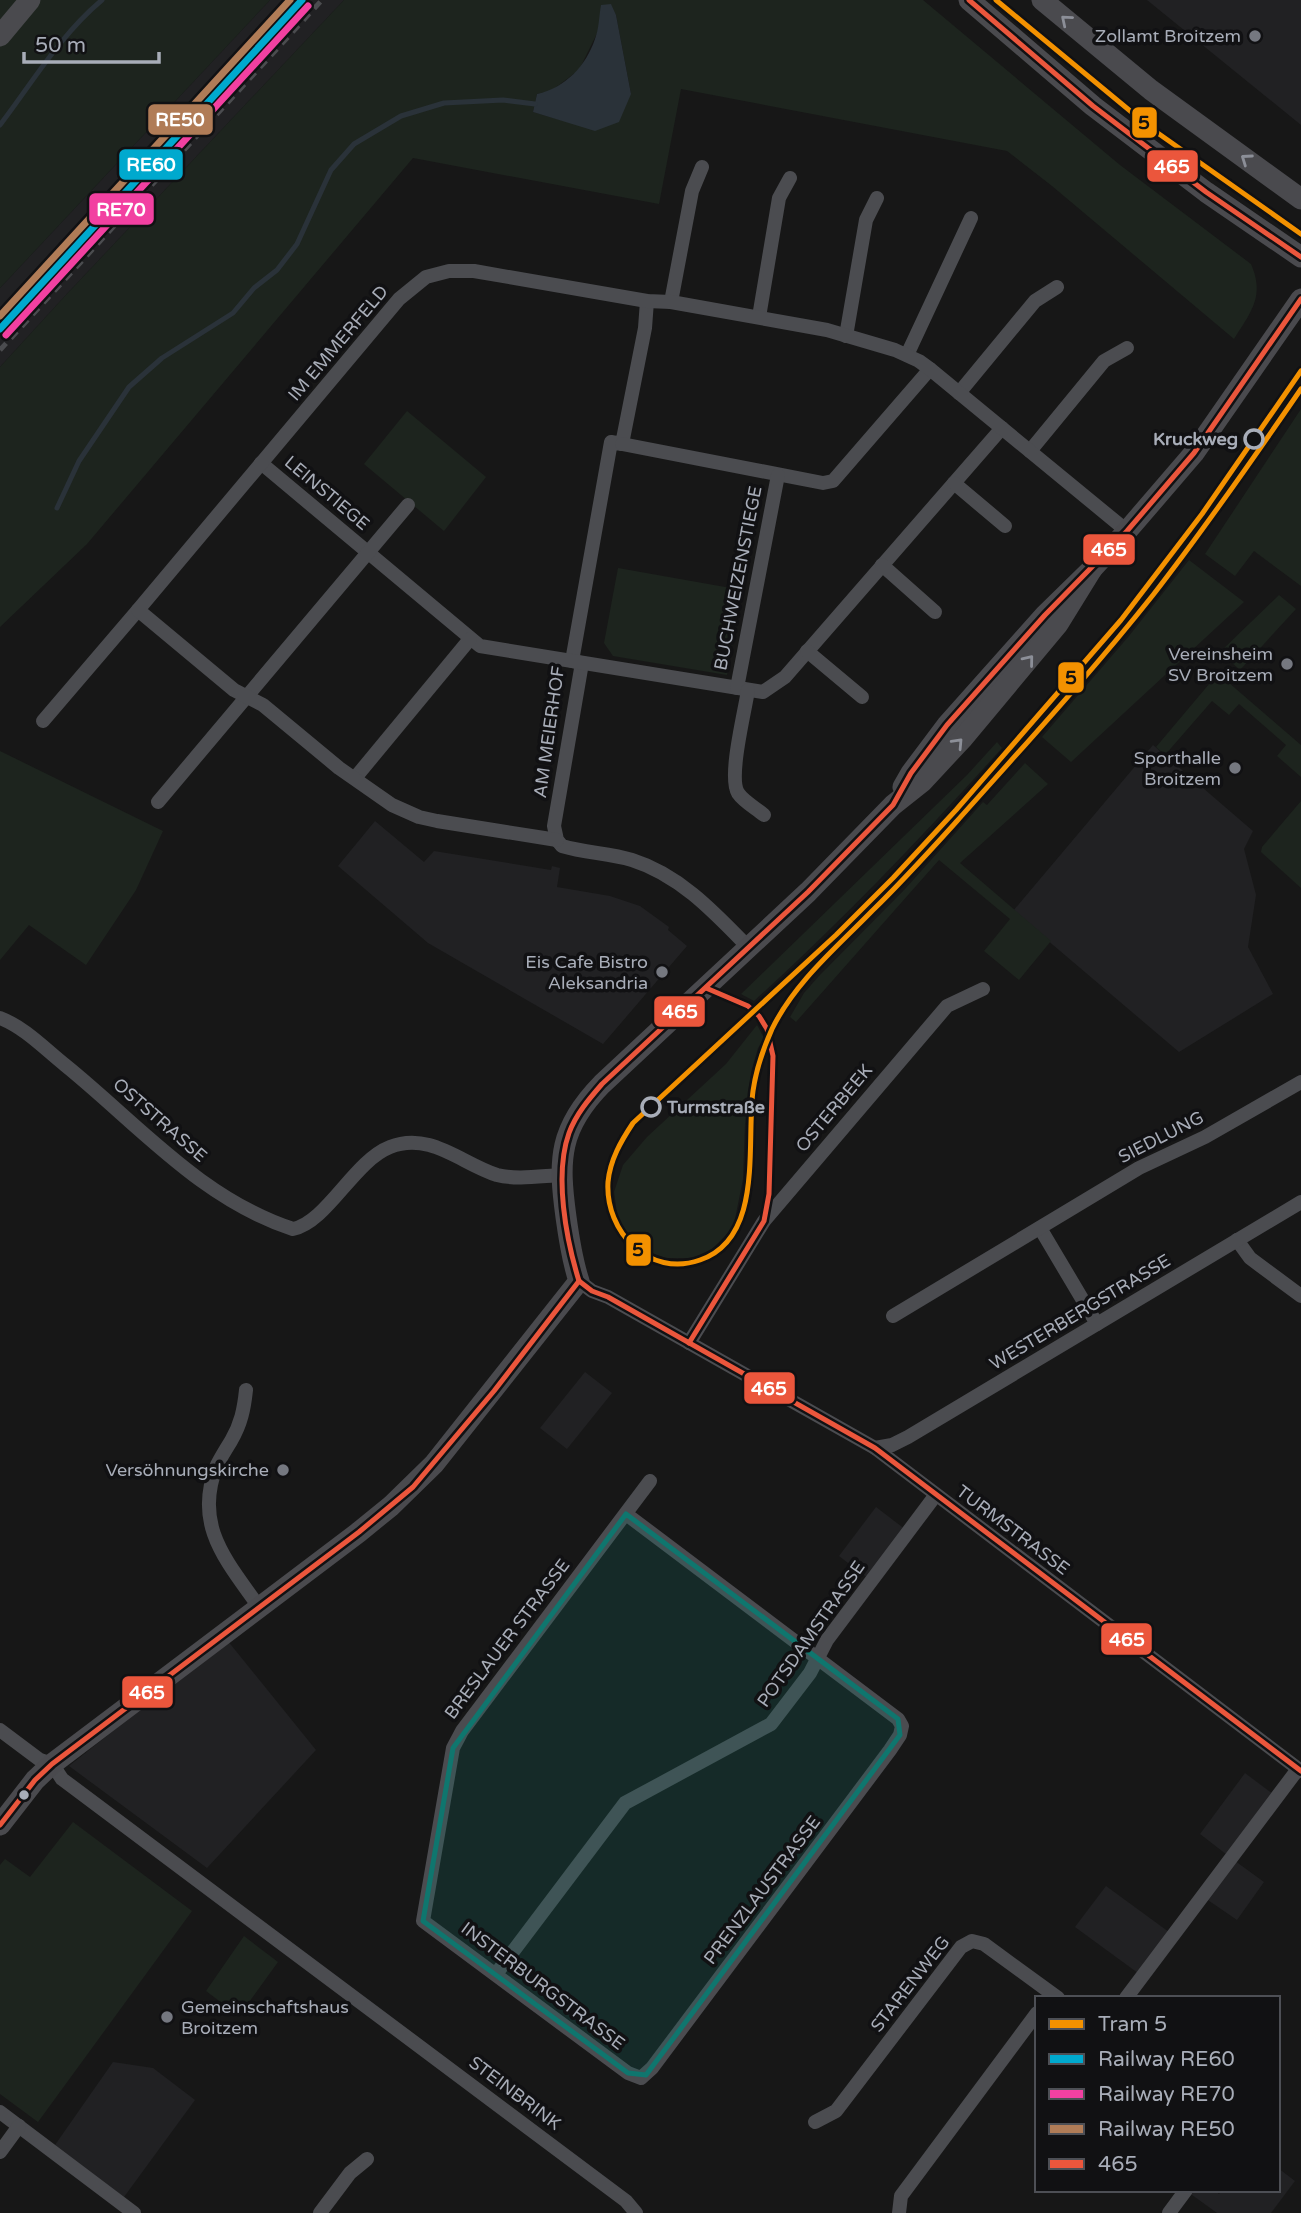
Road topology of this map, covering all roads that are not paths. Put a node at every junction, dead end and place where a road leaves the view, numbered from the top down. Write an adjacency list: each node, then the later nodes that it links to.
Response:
1 (30, 0): 4 (street)
2 (969, 0): 10 (street)
3 (1042, 0): 8 (street, one-way to 3)
4 (0, 36)
5 (702, 167): 14 (street)
6 (790, 178): 15 (street)
7 (877, 198): 16 (street)
8 (1301, 199)
9 (971, 218): 18 (street)
10 (1301, 257)
11 (1057, 287): 20 (street)
12 (1301, 299): 29 (street)
13 (647, 301): 14 (street, IM EMMERFELD); 22 (street, AM MEIERHOF); 24 (street, IM EMMERFELD)
14 (671, 302): 15 (street, IM EMMERFELD)
15 (759, 317): 16 (street, IM EMMERFELD)
16 (846, 336): 18 (street, IM EMMERFELD)
17 (1127, 348): 23 (street)
18 (907, 355): 19 (street, IM EMMERFELD)
19 (930, 369): 20 (street, IM EMMERFELD); 25 (street, BUCHWEIZENSTIEGE)
20 (959, 393): 21 (street, IM EMMERFELD)
21 (1002, 428): 23 (street, IM EMMERFELD); 26 (street)
22 (622, 444): 25 (street, BUCHWEIZENSTIEGE); 36 (street, AM MEIERHOF)
23 (1030, 451): 29 (street, IM EMMERFELD)
24 (261, 463): 30 (street, LEINSTIEGE); 32 (street, IM EMMERFELD)
25 (778, 475): 37 (street, BUCHWEIZENSTIEGE)
26 (954, 483): 28 (street); 31 (street)
27 (408, 505): 30 (street, LEINSTIEGE)
28 (1005, 526)
29 (1127, 531): 45 (street)
30 (368, 552): 34 (street, LEINSTIEGE); 38 (street, LEINSTIEGE)
31 (882, 565): 33 (street); 35 (street)
32 (138, 610): 38 (street); 40 (street, IM EMMERFELD)
33 (935, 612)
34 (470, 639): 36 (street, LEINSTIEGE); 41 (street)
35 (807, 651): 37 (street); 39 (street)
36 (582, 663): 37 (street, LEINSTIEGE); 44 (street, AM MEIERHOF)
37 (742, 689): 43 (street, BUCHWEIZENSTIEGE)
38 (248, 696): 41 (street); 42 (street)
39 (862, 697)
40 (43, 721)
41 (355, 778): 44 (street)
42 (158, 802)
43 (764, 814)
44 (557, 840): 45 (street)
45 (749, 948): 49 (street)
46 (983, 989): 57 (street, OSTERBEEK)
47 (0, 1018): 49 (street, OSTSTRASSE)
48 (1301, 1082): 51 (street, SIEDLUNG)
49 (561, 1175): 53 (street)
50 (1301, 1202): 52 (street, WESTERBERGSTRASSE)
51 (1040, 1228): 55 (street, SIEDLUNG); 56 (street)
52 (1237, 1240): 54 (street); 56 (street, WESTERBERGSTRASSE)
53 (579, 1281): 57 (street, TURMSTRASSE); 63 (street)
54 (1301, 1296)
55 (892, 1316)
56 (1097, 1324): 59 (street, WESTERBERGSTRASSE)
57 (689, 1343): 59 (street, TURMSTRASSE)
58 (246, 1390): 63 (street)
59 (875, 1448): 61 (street, TURMSTRASSE)
60 (650, 1481): 62 (street, BRESLAUER STRASSE)
61 (935, 1496): 64 (street, POTSDAMSTRASSE); 67 (street, TURMSTRASSE)
62 (626, 1514): 64 (street); 69 (street, BRESLAUER STRASSE)
63 (259, 1606): 66 (street)
64 (818, 1657): 70 (street, POTSDAMSTRASSE); 74 (street, PRENZLAUSTRASSE)
65 (0, 1730): 66 (street, STEINBRINK)
66 (52, 1764): 68 (street); 83 (street, STEINBRINK)
67 (1299, 1770): 72 (street)
68 (0, 1825)
69 (424, 1922): 70 (street, INSTERBURGSTRASSE)
70 (496, 1974): 74 (street, INSTERBURGSTRASSE)
71 (1053, 1996): 76 (street, STARENWEG)
72 (1128, 1996)
73 (1035, 2017): 84 (street)
74 (641, 2078)
75 (0, 2112): 77 (street)
76 (815, 2122)
77 (19, 2126): 78 (street); 81 (street)
78 (0, 2152)
79 (367, 2158): 82 (street)
80 (1185, 2192): 85 (street)
81 (134, 2213)
82 (320, 2213)
83 (636, 2213)
84 (899, 2213)
85 (1169, 2213)

